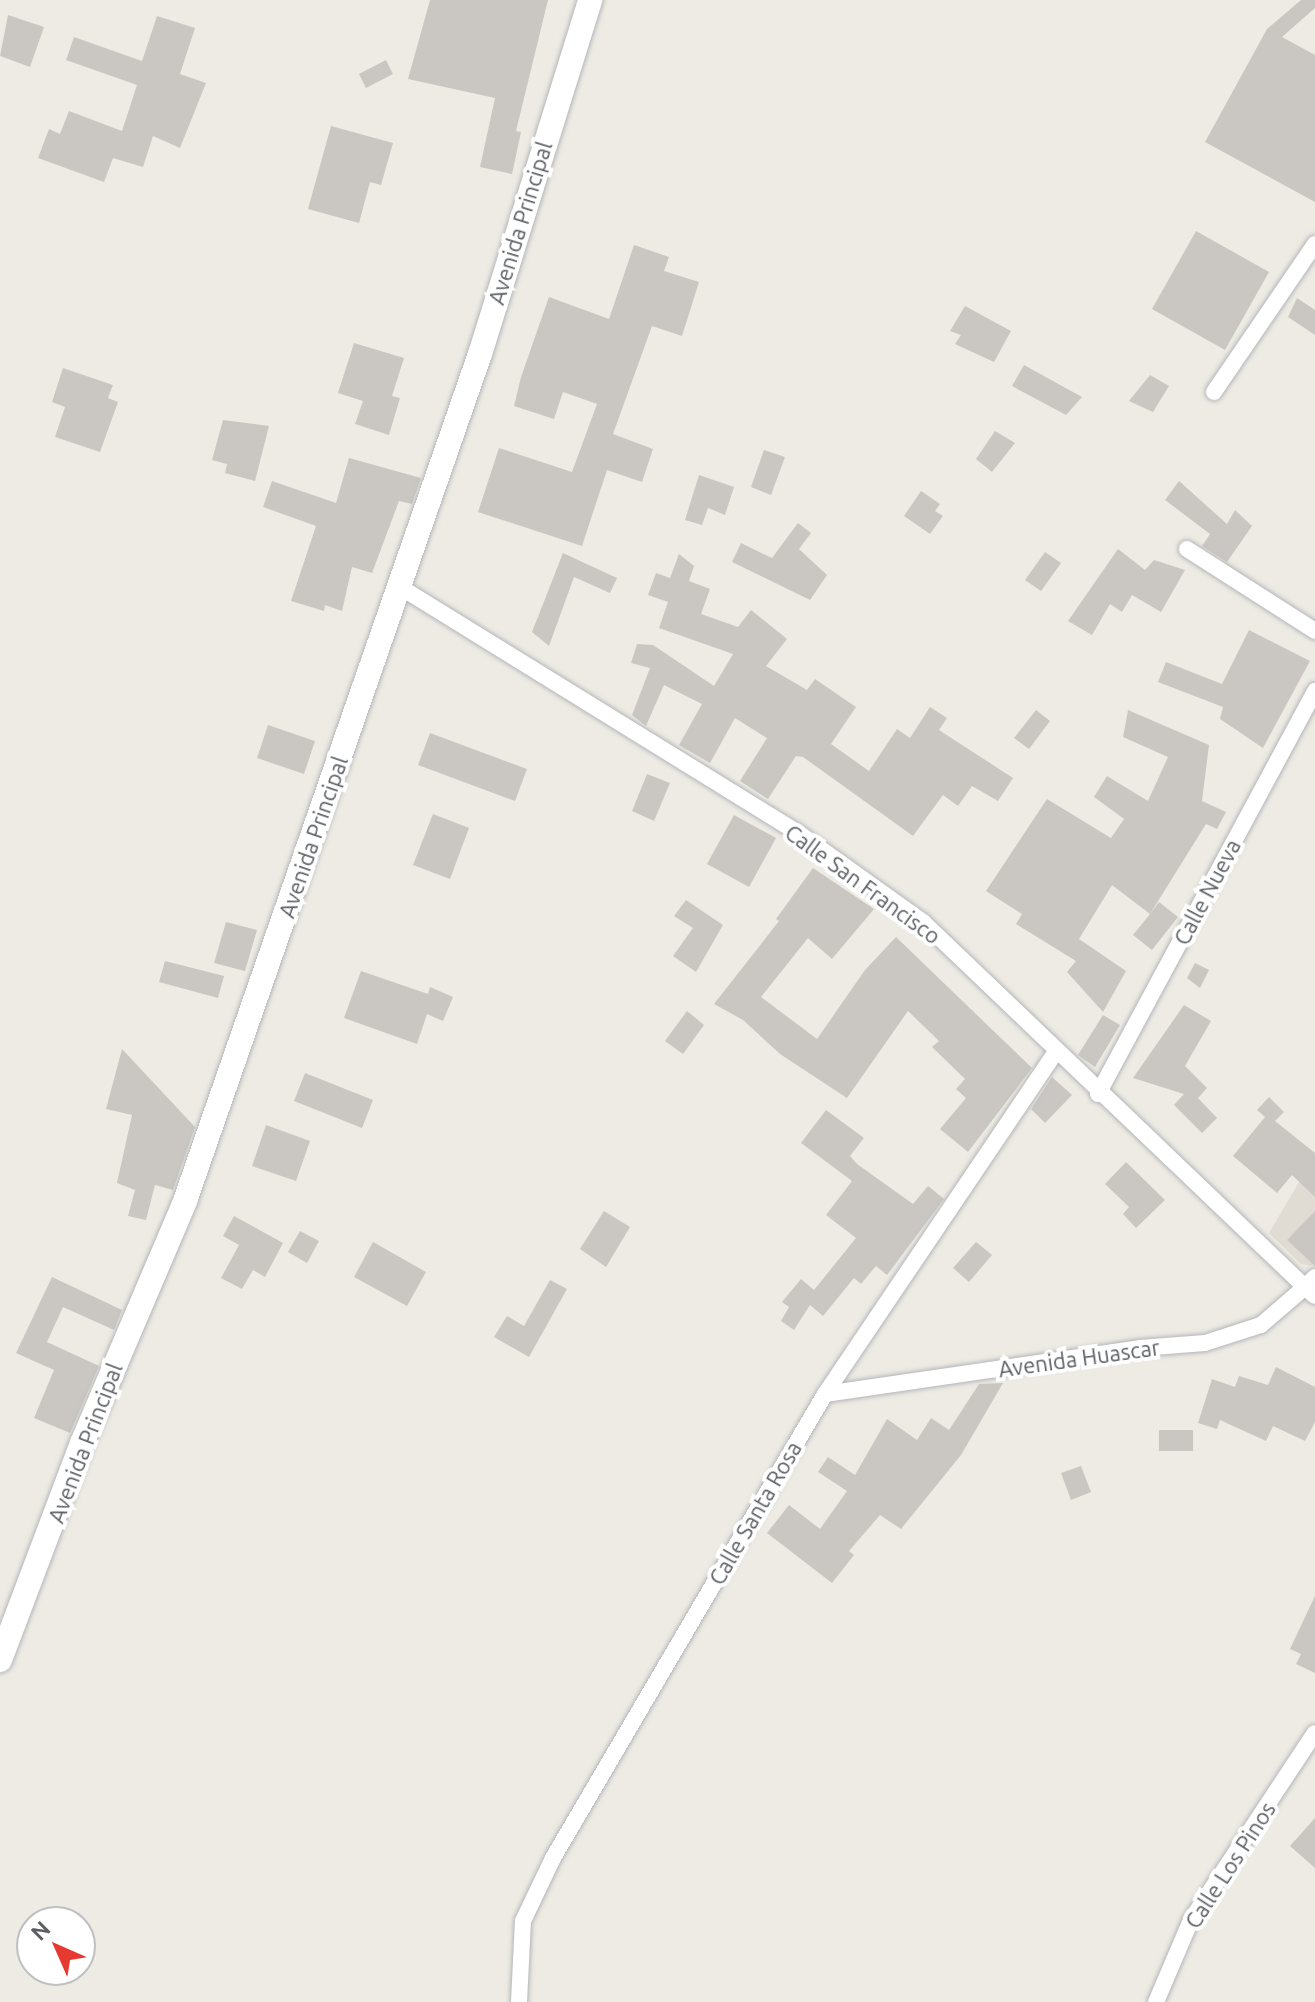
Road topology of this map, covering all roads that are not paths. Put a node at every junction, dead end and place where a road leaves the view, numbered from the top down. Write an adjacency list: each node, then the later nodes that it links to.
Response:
1 (590, 0): 5 (main road, Avenida Principal)
2 (1315, 244): 3 (street)
3 (1214, 392)
4 (1187, 549): 6 (street)
5 (400, 587): 8 (street, Calle San Francisco); 12 (main road, Avenida Principal)
6 (1315, 631)
7 (1315, 691): 9 (street, Calle Nueva)
8 (1056, 1052): 9 (street, Calle San Francisco); 11 (street, Calle Santa Rosa)
9 (1098, 1094): 10 (street, Calle San Francisco)
10 (1312, 1286): 11 (street, Avenida Huascar)
11 (825, 1394): 14 (street, Calle Santa Rosa)
12 (0, 1660)
13 (1315, 1733): 15 (street, Calle Los Pinos)
14 (519, 2002)
15 (1156, 2002)

